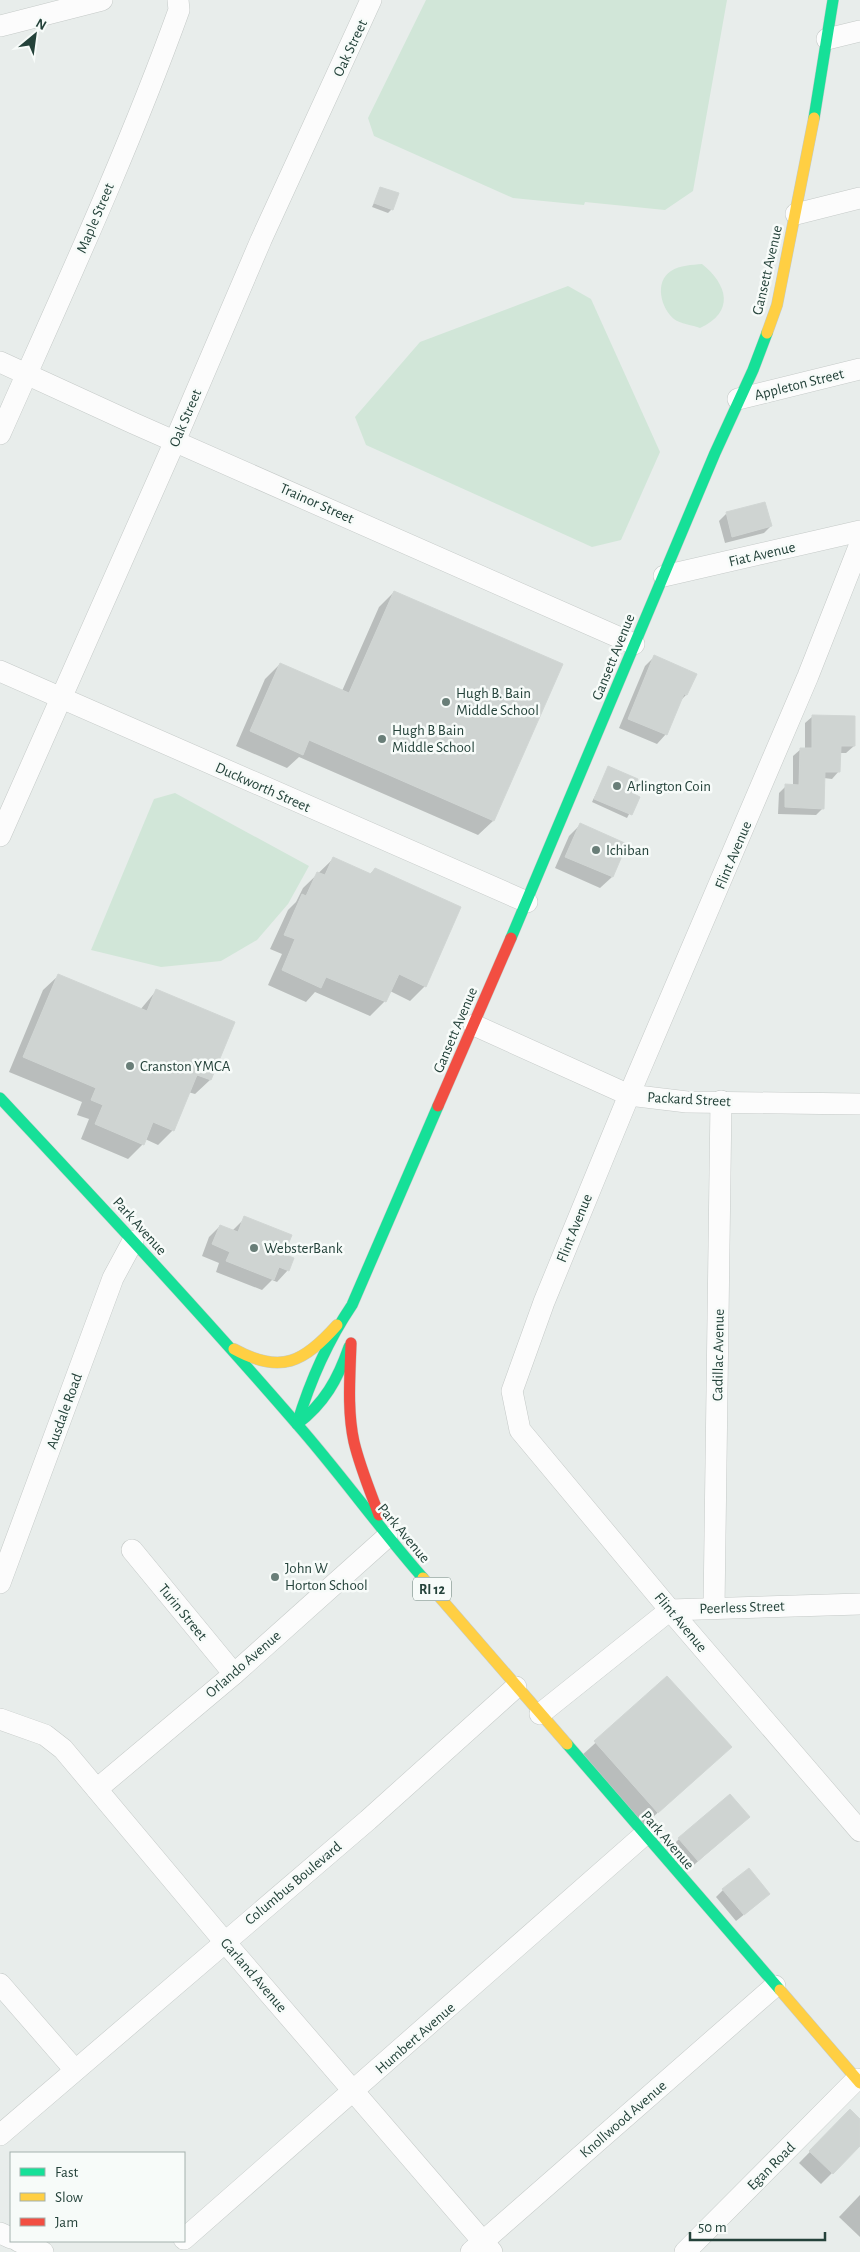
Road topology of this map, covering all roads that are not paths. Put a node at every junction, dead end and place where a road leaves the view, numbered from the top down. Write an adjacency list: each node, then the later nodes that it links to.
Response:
1 (102, 0): 5 (street)
2 (178, 0): 12 (street, Maple Street)
3 (371, 0): 15 (street, Oak Street)
4 (833, 0): 7 (main road, Gansett Avenue)
5 (0, 26)
6 (860, 31): 7 (street)
7 (826, 39): 9 (main road, Gansett Avenue)
8 (860, 198): 9 (street)
9 (796, 214): 13 (main road, Gansett Avenue)
10 (0, 362): 12 (street, Trainor Street)
11 (860, 369): 13 (street, Appleton Street)
12 (27, 374): 14 (street, Maple Street); 15 (street, Trainor Street)
13 (738, 399): 18 (main road, Gansett Avenue)
14 (0, 434)
15 (175, 441): 19 (street, Trainor Street); 21 (street, Oak Street)
16 (860, 531): 18 (street, Fiat Avenue)
17 (860, 544): 25 (street, Flint Avenue)
18 (664, 576): 19 (main road, Gansett Avenue)
19 (634, 644): 23 (main road, Gansett Avenue)
20 (0, 671): 21 (street, Duckworth Street)
21 (62, 699): 22 (street, Oak Street); 23 (street, Duckworth Street)
22 (0, 836)
23 (526, 902): 24 (main road, Gansett Avenue)
24 (474, 1025): 25 (street, Packard Street); 30 (main road, Gansett Avenue)
25 (628, 1095): 27 (street, Packard Street); 40 (street, Flint Avenue)
26 (0, 1098): 29 (main road, Park Avenue / RI 12)
27 (721, 1101): 28 (street, Packard Street); 39 (street, Cadillac Avenue)
28 (860, 1104)
29 (134, 1241): 33 (main road, Park Avenue / RI 12); 37 (street, Ausdale Road)
30 (352, 1305): 31 (main road, Gansett Avenue); 32 (main road, Gansett Avenue)
31 (337, 1326): 33 (main road); 34 (main road, Gansett Avenue)
32 (351, 1334): 34 (main road, Gansett Avenue); 35 (main road)
33 (225, 1343): 34 (main road, Park Avenue / RI 12)
34 (297, 1424): 35 (main road, Park Avenue / RI 12)
35 (387, 1537): 41 (street, Orlando Avenue); 42 (main road, Park Avenue / RI 12)
36 (132, 1550): 41 (street, Turin Street)
37 (0, 1583)
38 (860, 1604): 39 (street, Peerless Street)
39 (714, 1608): 40 (street, Peerless Street)
40 (670, 1610): 43 (street); 46 (street, Flint Avenue)
41 (234, 1674): 45 (street, Orlando Avenue)
42 (516, 1686): 43 (main road, Park Avenue / RI 12); 48 (street, Columbus Boulevard)
43 (540, 1714): 47 (main road, Park Avenue / RI 12)
44 (0, 1719): 45 (street, Garland Avenue)
45 (97, 1789): 48 (street, Garland Avenue)
46 (860, 1832)
47 (644, 1835): 50 (main road, Park Avenue / RI 12); 53 (street, Humbert Avenue)
48 (224, 1941): 51 (street, Columbus Boulevard); 53 (street, Garland Avenue)
49 (0, 1984): 51 (street)
50 (775, 1986): 52 (main road, Park Avenue / RI 12); 58 (street, Knollwood Avenue)
51 (75, 2070): 54 (street, Columbus Boulevard)
52 (859, 2081): 61 (street, Egan Road)
53 (354, 2091): 55 (street, Humbert Avenue); 58 (street, Garland Avenue)
54 (0, 2135)
55 (185, 2238)
56 (20, 2242): 59 (street)
57 (181, 2242): 60 (street, Humbert Avenue)
58 (482, 2248)
59 (42, 2252)
60 (170, 2252)
61 (685, 2252)

